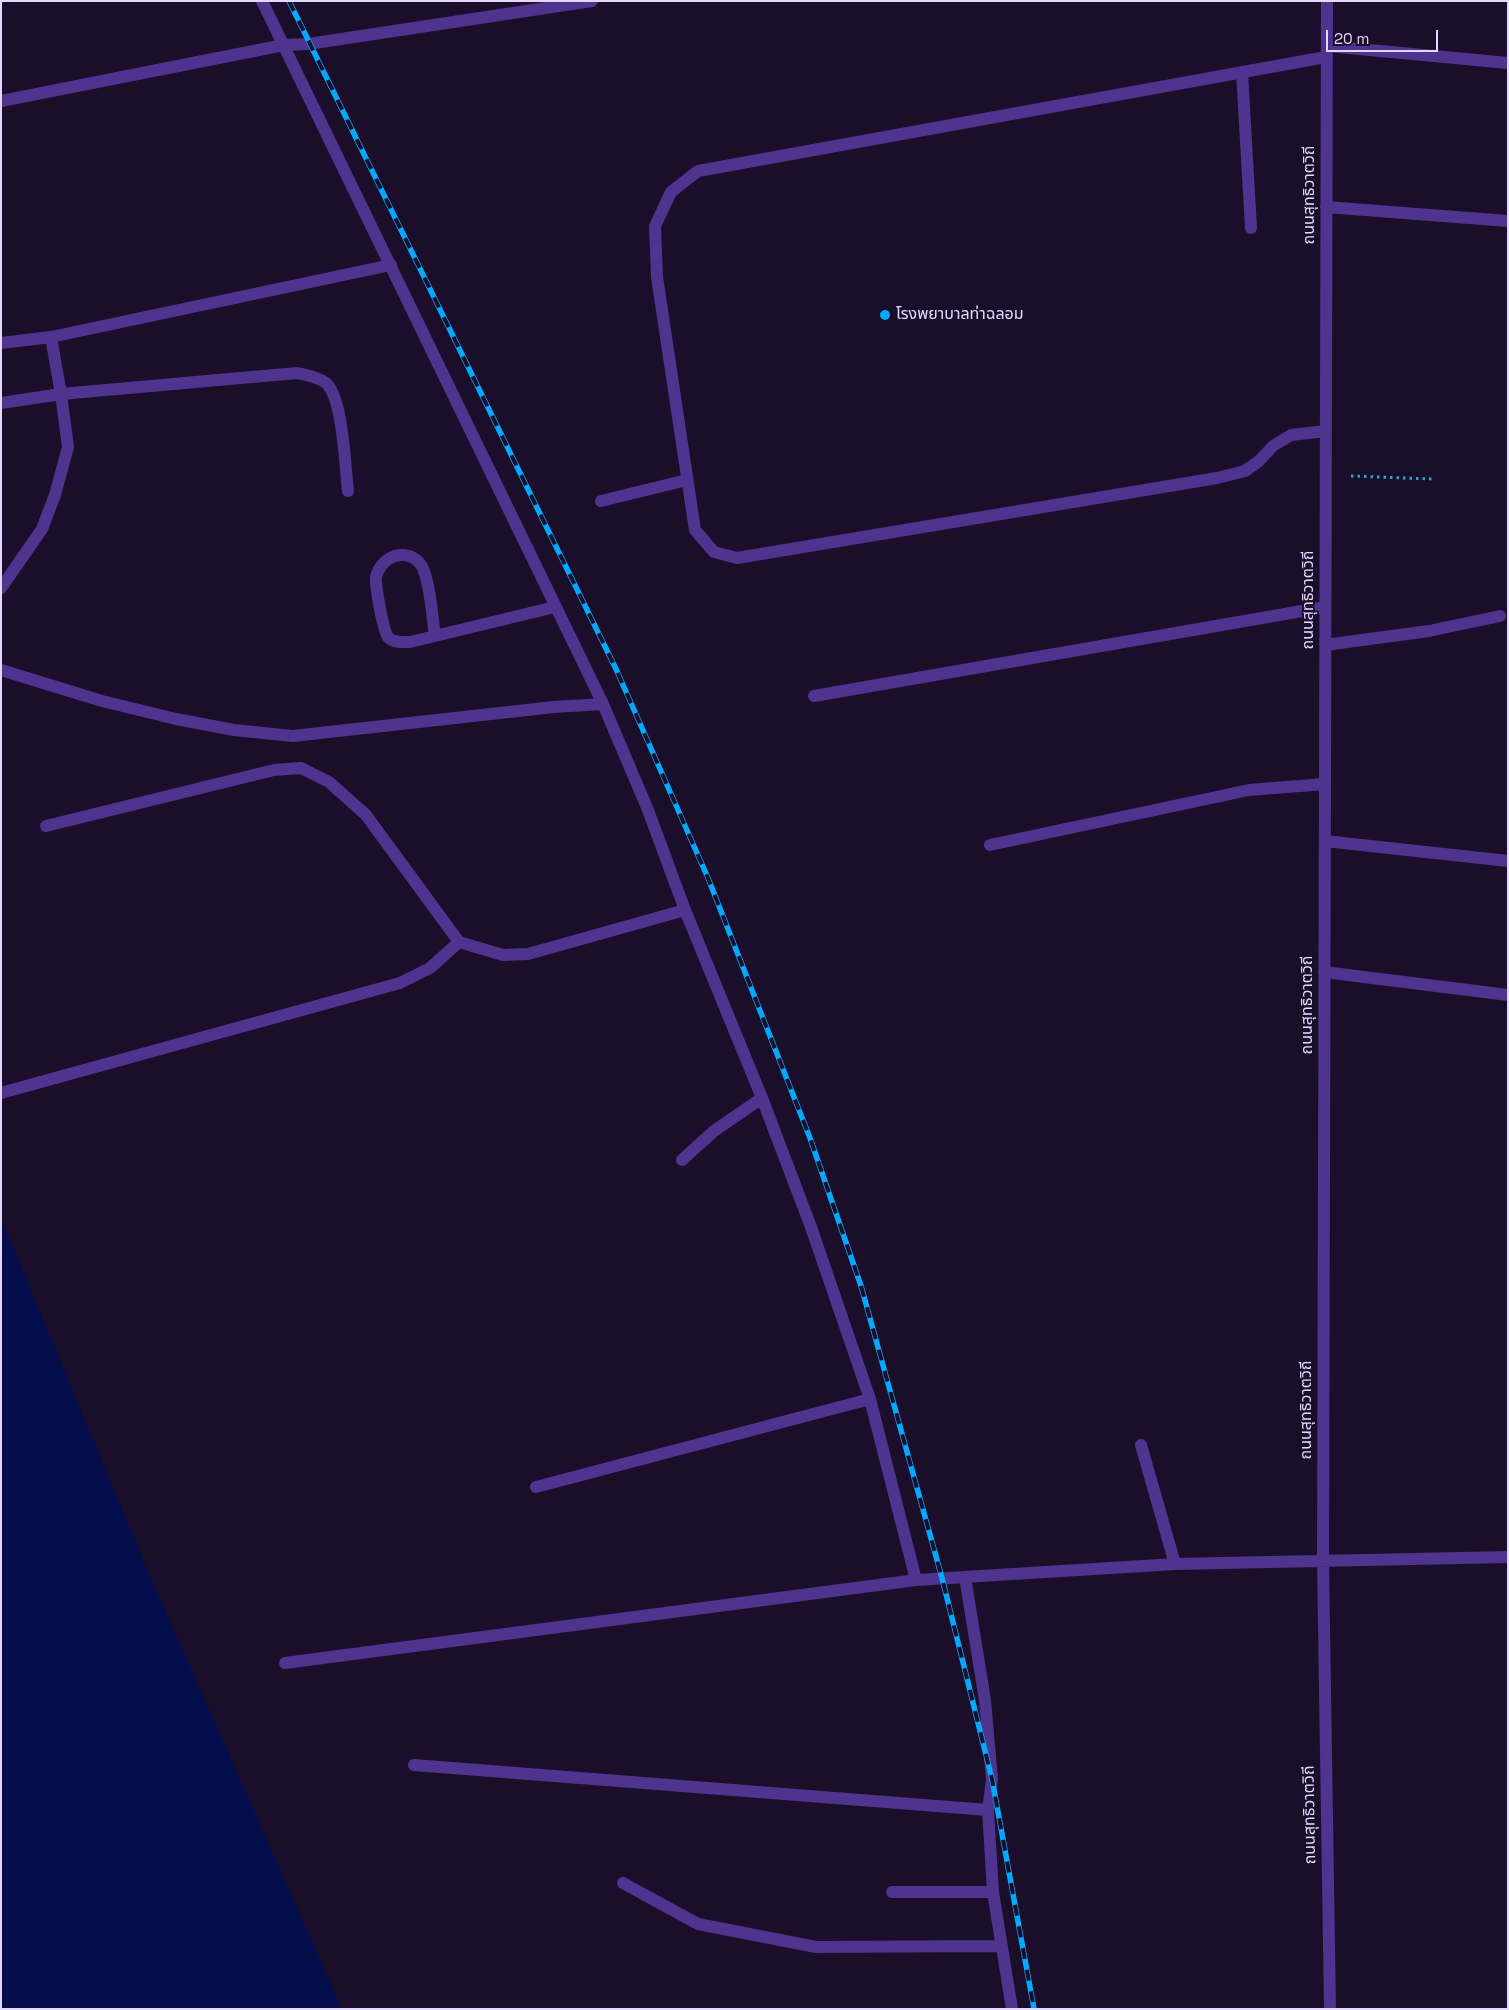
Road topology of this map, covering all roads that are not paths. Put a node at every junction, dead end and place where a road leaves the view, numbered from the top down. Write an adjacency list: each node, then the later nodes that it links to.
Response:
1 (262, 1): 4 (street)
2 (592, 1): 4 (street)
3 (1327, 1): 5 (street, ถนนสุทธิวาตวิถี)
4 (284, 44): 8 (street); 12 (street)
5 (1327, 52): 6 (street); 7 (street); 9 (street, ถนนสุทธิวาตวิถี)
6 (1508, 63)
7 (1242, 72): 11 (street); 18 (street)
8 (1, 101)
9 (1326, 207): 10 (street); 17 (street, ถนนสุทธิวาตวิถี)
10 (1508, 221)
11 (1251, 228)
12 (391, 265): 13 (street); 22 (street)
13 (51, 337): 14 (street); 15 (street)
14 (1, 343)
15 (61, 394): 16 (street); 19 (street); 21 (street)
16 (1, 403)
17 (1326, 431): 18 (street); 23 (street, ถนนสุทธิวาตวิถี)
18 (687, 480): 20 (street)
19 (348, 491)
20 (601, 501)
21 (1, 588)
22 (555, 607): 25 (street); 29 (street)
23 (1325, 607): 26 (street, ถนนสุทธิวาตวิถี); 28 (street)
24 (1500, 616): 26 (street)
25 (435, 636): 25 (street)
26 (1325, 645): 30 (street, ถนนสุทธิวาตวิถี)
27 (1, 670): 29 (street)
28 (814, 696)
29 (603, 704): 35 (street)
30 (1325, 784): 32 (street, ถนนสุทธิวาตวิถี); 33 (street)
31 (46, 826): 36 (street)
32 (1325, 841): 34 (street); 37 (street, ถนนสุทธิวาตวิถี)
33 (990, 845)
34 (1508, 860)
35 (686, 910): 36 (street); 40 (street)
36 (459, 942): 39 (street)
37 (1324, 972): 38 (street); 46 (street, ถนนสุทธิวาตวิถี)
38 (1508, 995)
39 (1, 1093)
40 (762, 1098): 41 (street); 42 (street)
41 (682, 1160)
42 (870, 1399): 44 (street); 49 (street)
43 (1141, 1445): 47 (street)
44 (536, 1487)
45 (1508, 1557): 46 (street)
46 (1323, 1561): 47 (street); 58 (street, ถนนสุทธิวาตวิถี)
47 (1175, 1564): 48 (street)
48 (965, 1577): 49 (street); 52 (street)
49 (916, 1580): 50 (street)
50 (285, 1662)
51 (414, 1765): 52 (street)
52 (988, 1810): 55 (street)
53 (623, 1883): 56 (street)
54 (892, 1892): 55 (street)
55 (993, 1892): 56 (street)
56 (1001, 1946): 57 (street)
57 (1012, 2009)
58 (1330, 2009)

